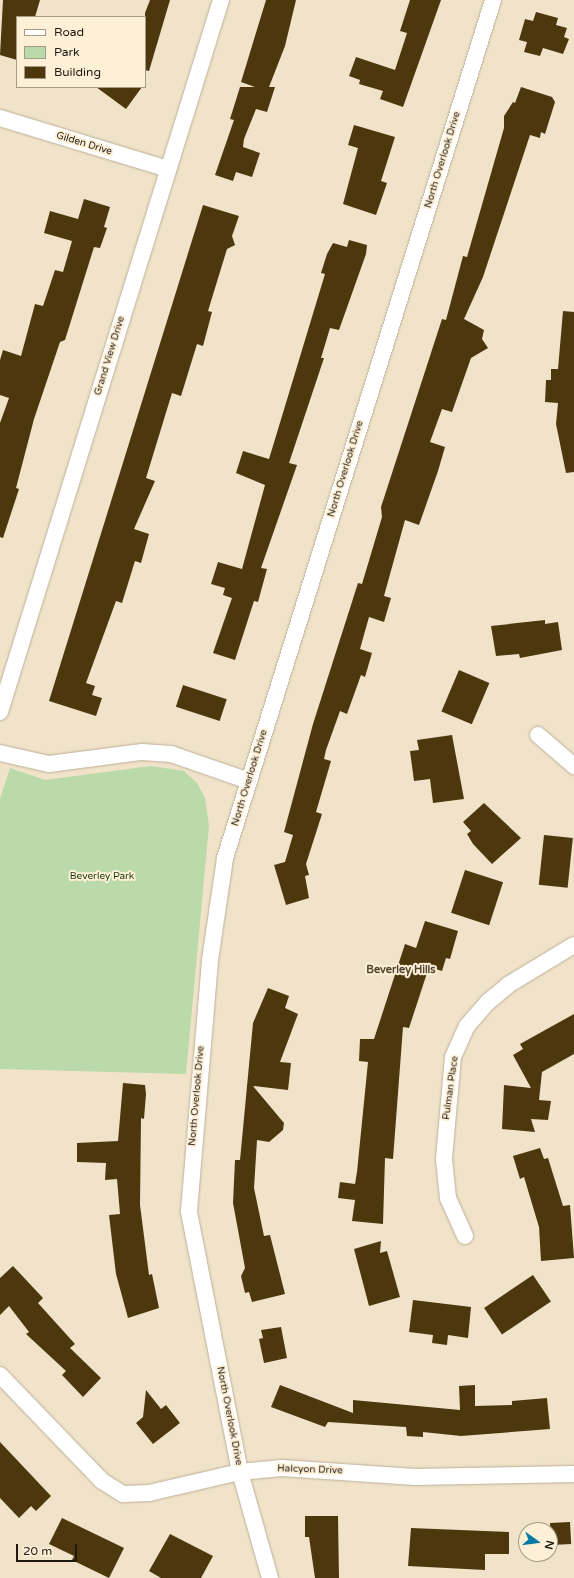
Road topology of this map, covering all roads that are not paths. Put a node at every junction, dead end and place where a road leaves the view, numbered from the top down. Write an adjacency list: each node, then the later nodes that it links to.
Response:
1 (221, 0): 4 (street, Grand View Drive)
2 (493, 0): 9 (street, North Overlook Drive)
3 (0, 118): 4 (street, Gilden Drive)
4 (168, 169): 5 (street, Grand View Drive)
5 (0, 712)
6 (538, 735): 8 (street)
7 (0, 753): 9 (street)
8 (574, 766)
9 (249, 780): 13 (street, North Overlook Drive)
10 (574, 945): 11 (street, Pulman Place)
11 (464, 1236)
12 (0, 1375): 13 (street, Halcyon Drive)
13 (240, 1472): 14 (street, Halcyon Drive); 15 (street, North Overlook Drive)
14 (574, 1474)
15 (270, 1578)

